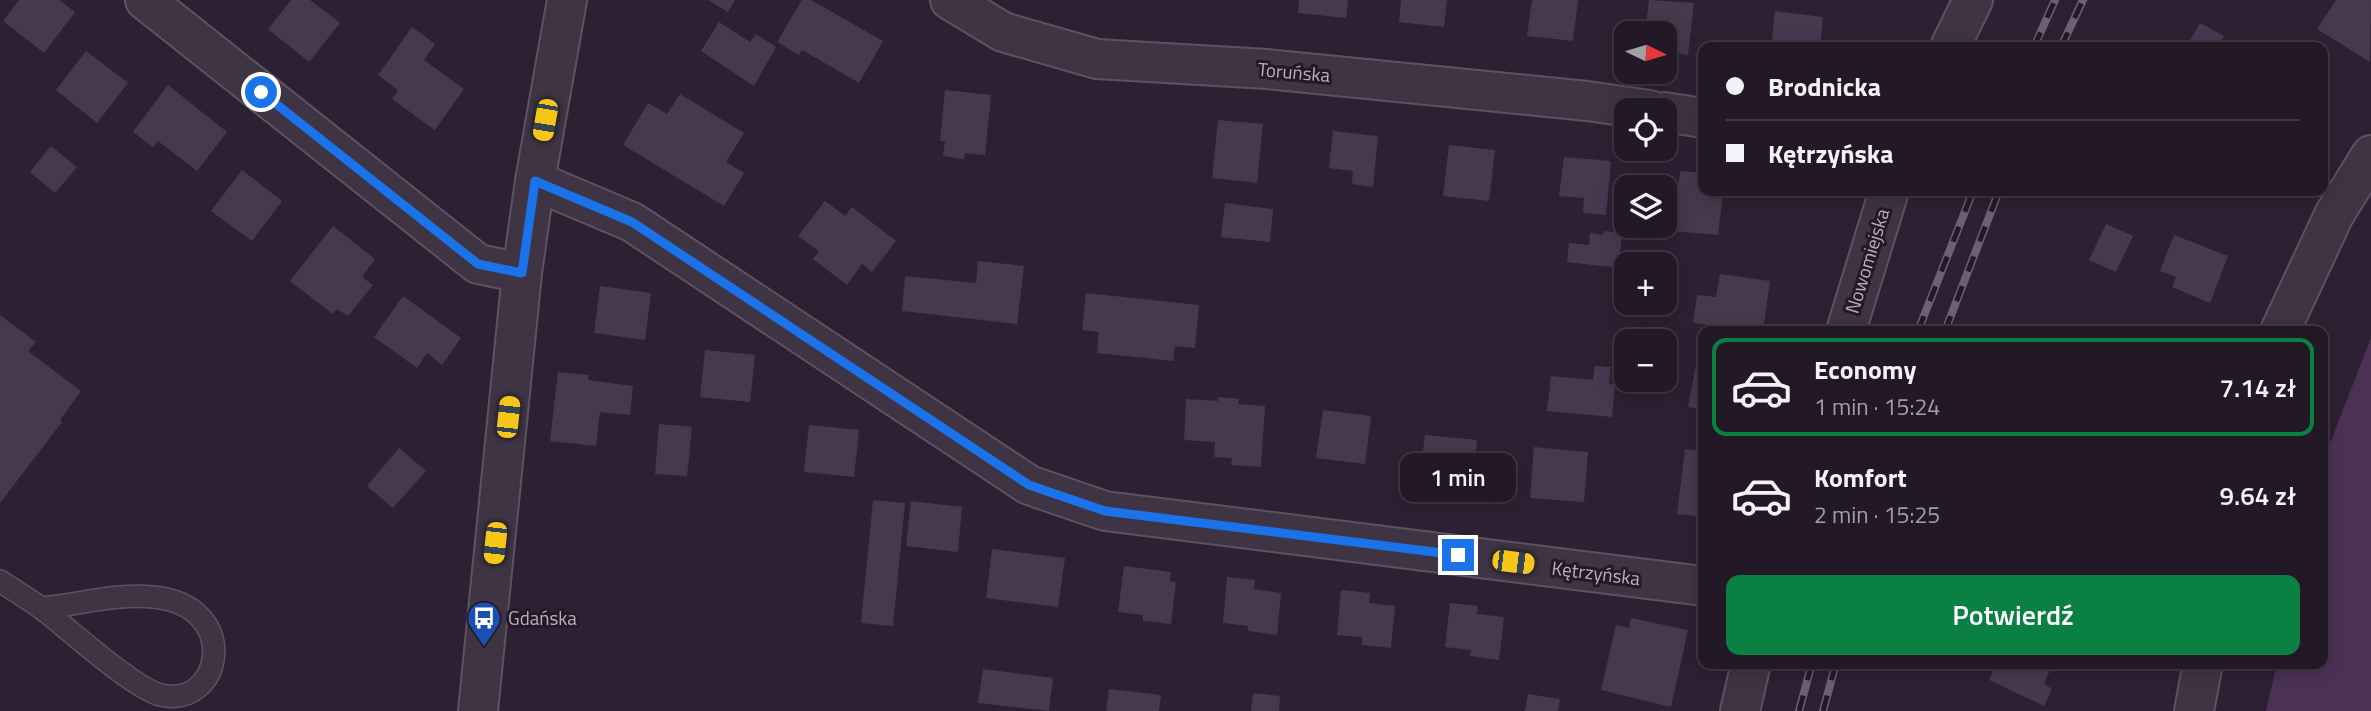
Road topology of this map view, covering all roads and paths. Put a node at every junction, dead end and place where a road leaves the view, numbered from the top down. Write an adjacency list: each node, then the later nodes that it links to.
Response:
1 (145, 0): 12 (street)
2 (567, 0): 10 (street)
3 (950, 0): 6 (street, Toruńska)
4 (1973, 0): 5 (street)
5 (1952, 42)
6 (1614, 105)
7 (1677, 114): 8 (street)
8 (1698, 117)
9 (2371, 155): 14 (street)
10 (535, 181): 12 (street); 16 (street, Kętrzyńska)
11 (1887, 196): 13 (street, Nowomiejska)
12 (522, 273): 20 (street)
13 (1848, 326)
14 (2282, 326)
15 (0, 582): 17 (lane)
16 (1698, 585)
17 (41, 608): 17 (lane)
18 (1750, 669): 21 (street)
19 (2202, 669): 22 (street)
20 (478, 711)
21 (1740, 711)
22 (2194, 711)

